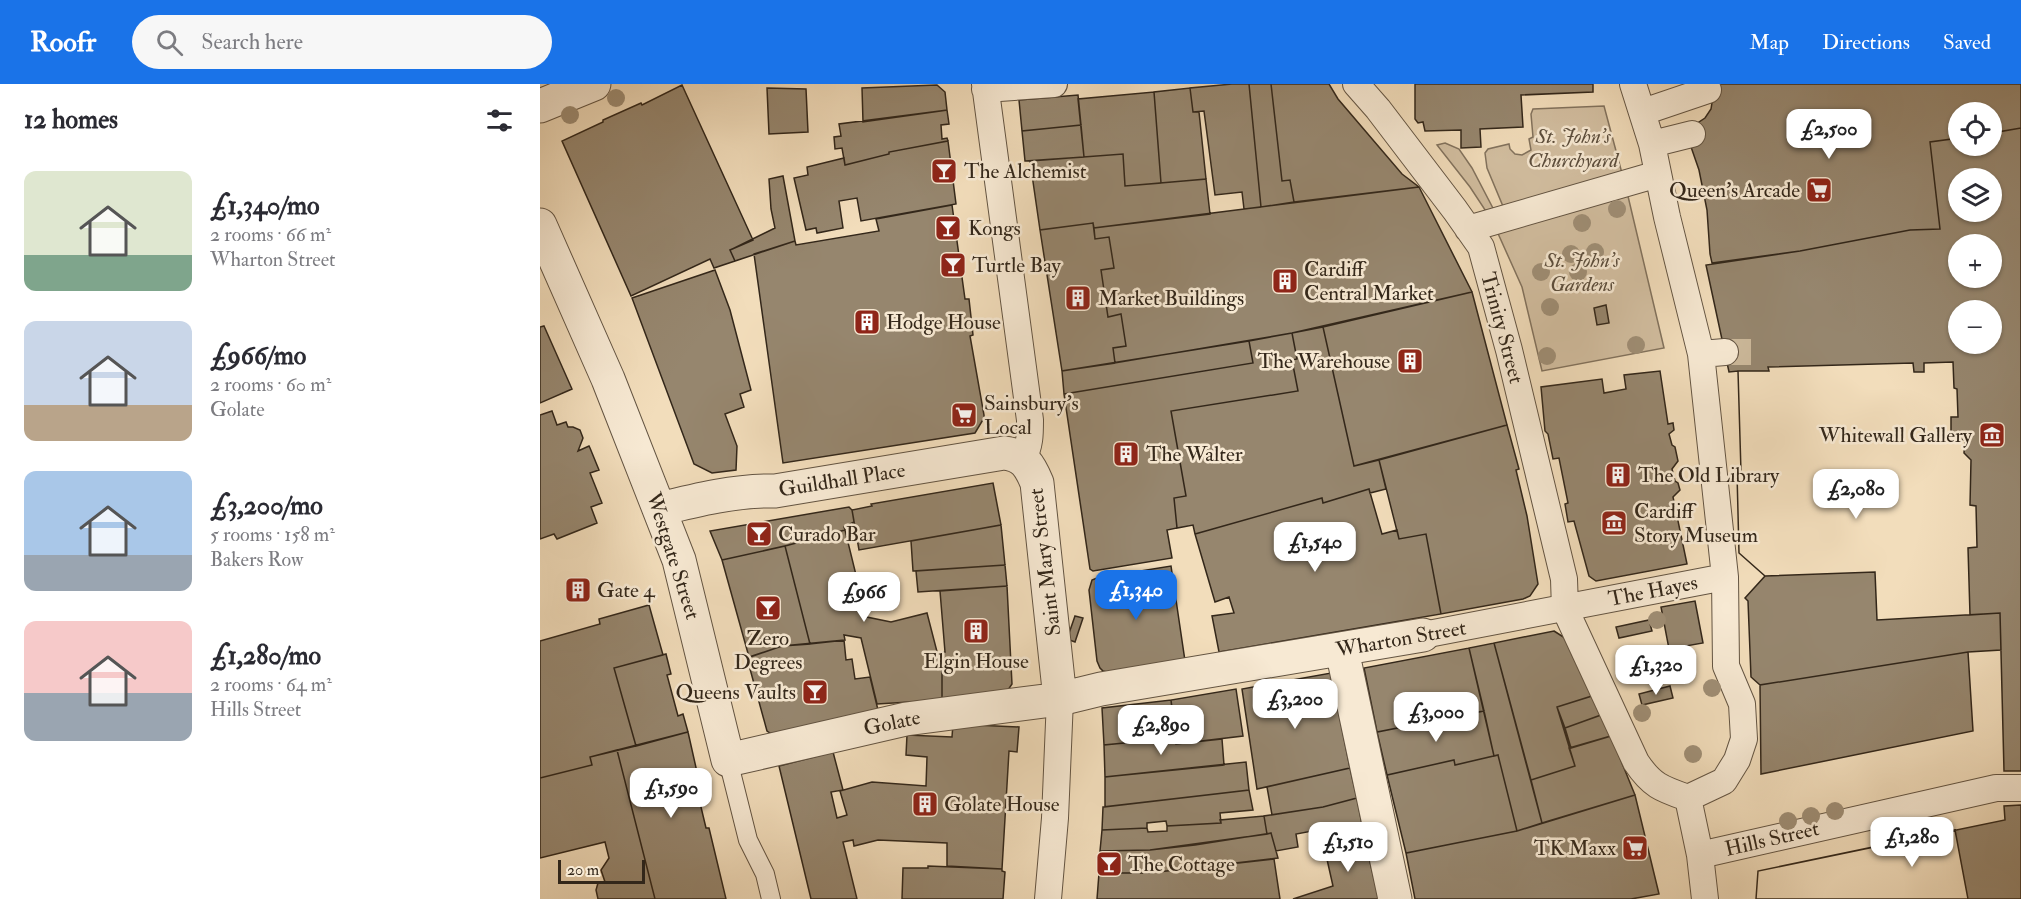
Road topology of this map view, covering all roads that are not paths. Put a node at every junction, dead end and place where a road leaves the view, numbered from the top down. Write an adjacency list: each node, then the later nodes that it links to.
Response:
1 (594, 84): 7 (street)
2 (1054, 84): 5 (street)
3 (1356, 84): 13 (street, Trinity Street)
4 (1633, 84): 8 (street)
5 (985, 87): 14 (street, Saint Mary Street)
6 (1708, 90): 8 (street)
7 (540, 106)
8 (1643, 111): 10 (street)
9 (1692, 134): 10 (street)
10 (1652, 144): 11 (street)
11 (1658, 174): 13 (street); 16 (street)
12 (540, 225): 15 (street, Westgate Street)
13 (1468, 229): 17 (street, Trinity Street)
14 (1023, 459): 15 (street, Guildhall Place); 20 (street, Saint Mary Street)
15 (660, 508): 21 (street, Westgate Street)
16 (1725, 577): 17 (street, The Hayes); 23 (street, The Hayes)
17 (1564, 609): 18 (street, Wharton Street); 23 (street)
18 (1423, 636): 19 (street, Wharton Street)
19 (1342, 650): 20 (street, Wharton Street); 27 (street)
20 (1060, 699): 21 (street, Golate); 26 (street, Saint Mary Street)
21 (728, 760): 25 (lane, Westgate Street)
22 (2021, 788): 24 (street, Hills Street)
23 (1688, 798): 24 (street)
24 (1700, 855): 28 (street)
25 (771, 899)
26 (1048, 899)
27 (1395, 899)
28 (1705, 899)

